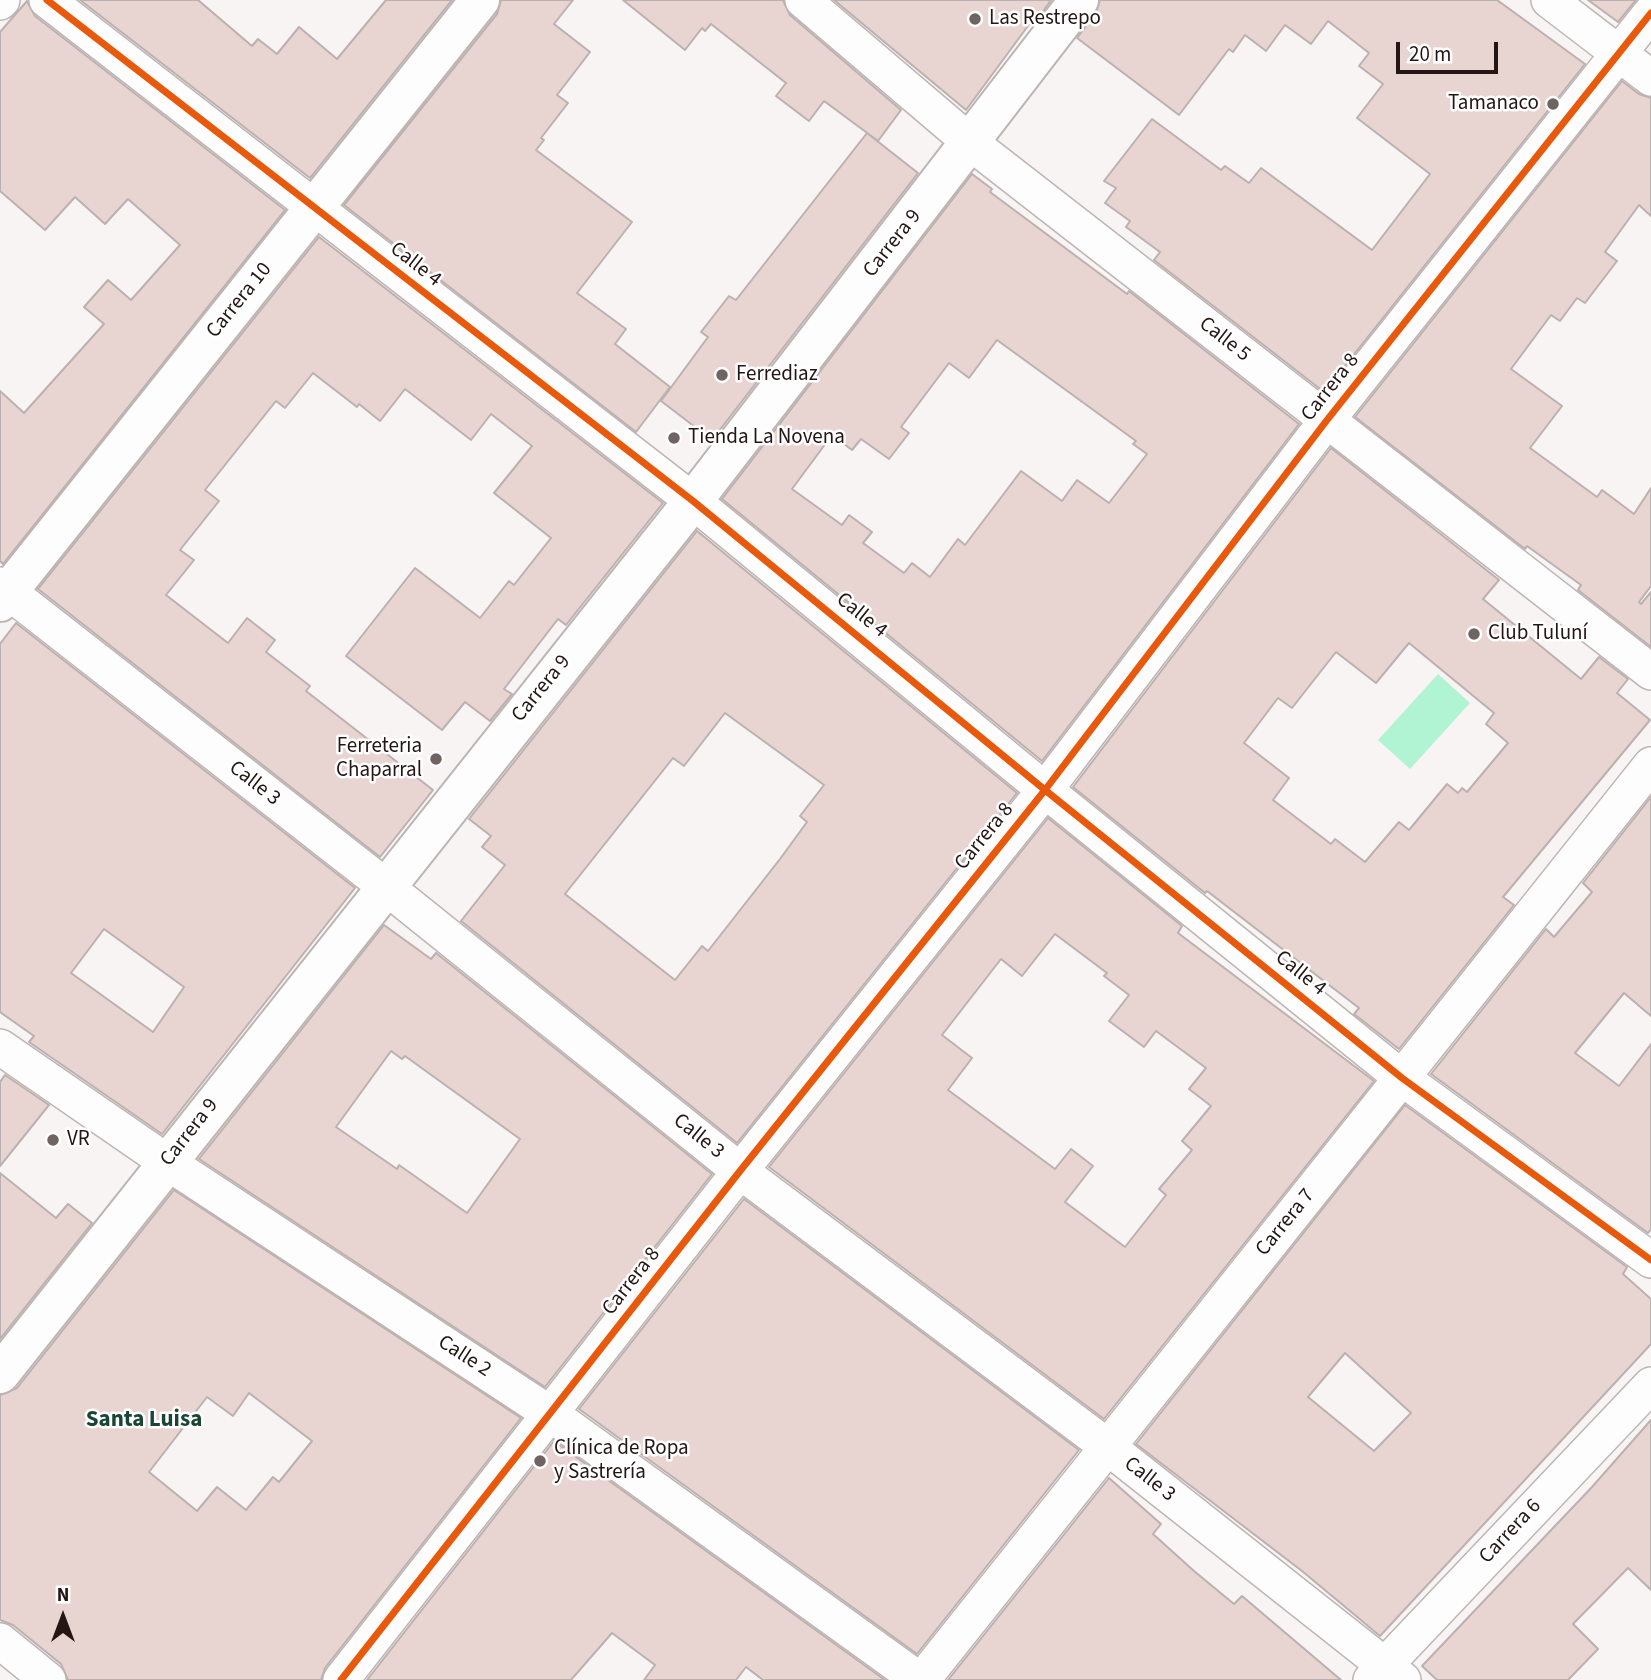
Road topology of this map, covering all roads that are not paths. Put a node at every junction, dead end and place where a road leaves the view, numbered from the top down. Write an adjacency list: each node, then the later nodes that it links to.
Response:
1 (47, 0): 10 (street, Calle 4)
2 (480, 0): 10 (main road, Carrera 10)
3 (803, 0): 9 (street, Calle 5)
4 (1079, 0): 9 (main road, Carrera 9)
5 (1549, 0): 7 (street)
6 (1651, 13): 7 (street, Carrera 8)
7 (1619, 53): 8 (street); 11 (street, Carrera 8)
8 (1651, 78)
9 (971, 143): 11 (street, Calle 5); 12 (main road, Carrera 9)
10 (313, 209): 12 (street, Calle 4); 13 (main road, Carrera 10)
11 (1327, 420): 14 (street, Calle 5); 16 (street, Carrera 8)
12 (693, 501): 16 (street, Calle 4); 17 (main road, Carrera 9)
13 (3, 593): 17 (street, Calle 3)
14 (1651, 672)
15 (1651, 765): 19 (street, Carrera 7)
16 (1045, 790): 19 (street, Calle 4); 21 (street, Carrera 8)
17 (385, 886): 20 (main road, Carrera 9); 21 (street, Calle 3)
18 (0, 1047): 20 (street, Calle 2)
19 (1402, 1078): 22 (street, Calle 4); 26 (street, Carrera 7)
20 (167, 1162): 23 (main road, Carrera 9); 25 (street, Calle 2)
21 (740, 1171): 25 (street, Carrera 8); 26 (street, Calle 3)
22 (1651, 1260)
23 (0, 1374)
24 (1651, 1385): 28 (street, Carrera 6)
25 (552, 1415): 30 (street, Carrera 8); 31 (street, Calle 2)
26 (1108, 1447): 28 (street, Calle 3); 31 (street, Carrera 7)
27 (0, 1641): 29 (street)
28 (1386, 1675)
29 (48, 1680)
30 (341, 1680)
31 (920, 1680)

